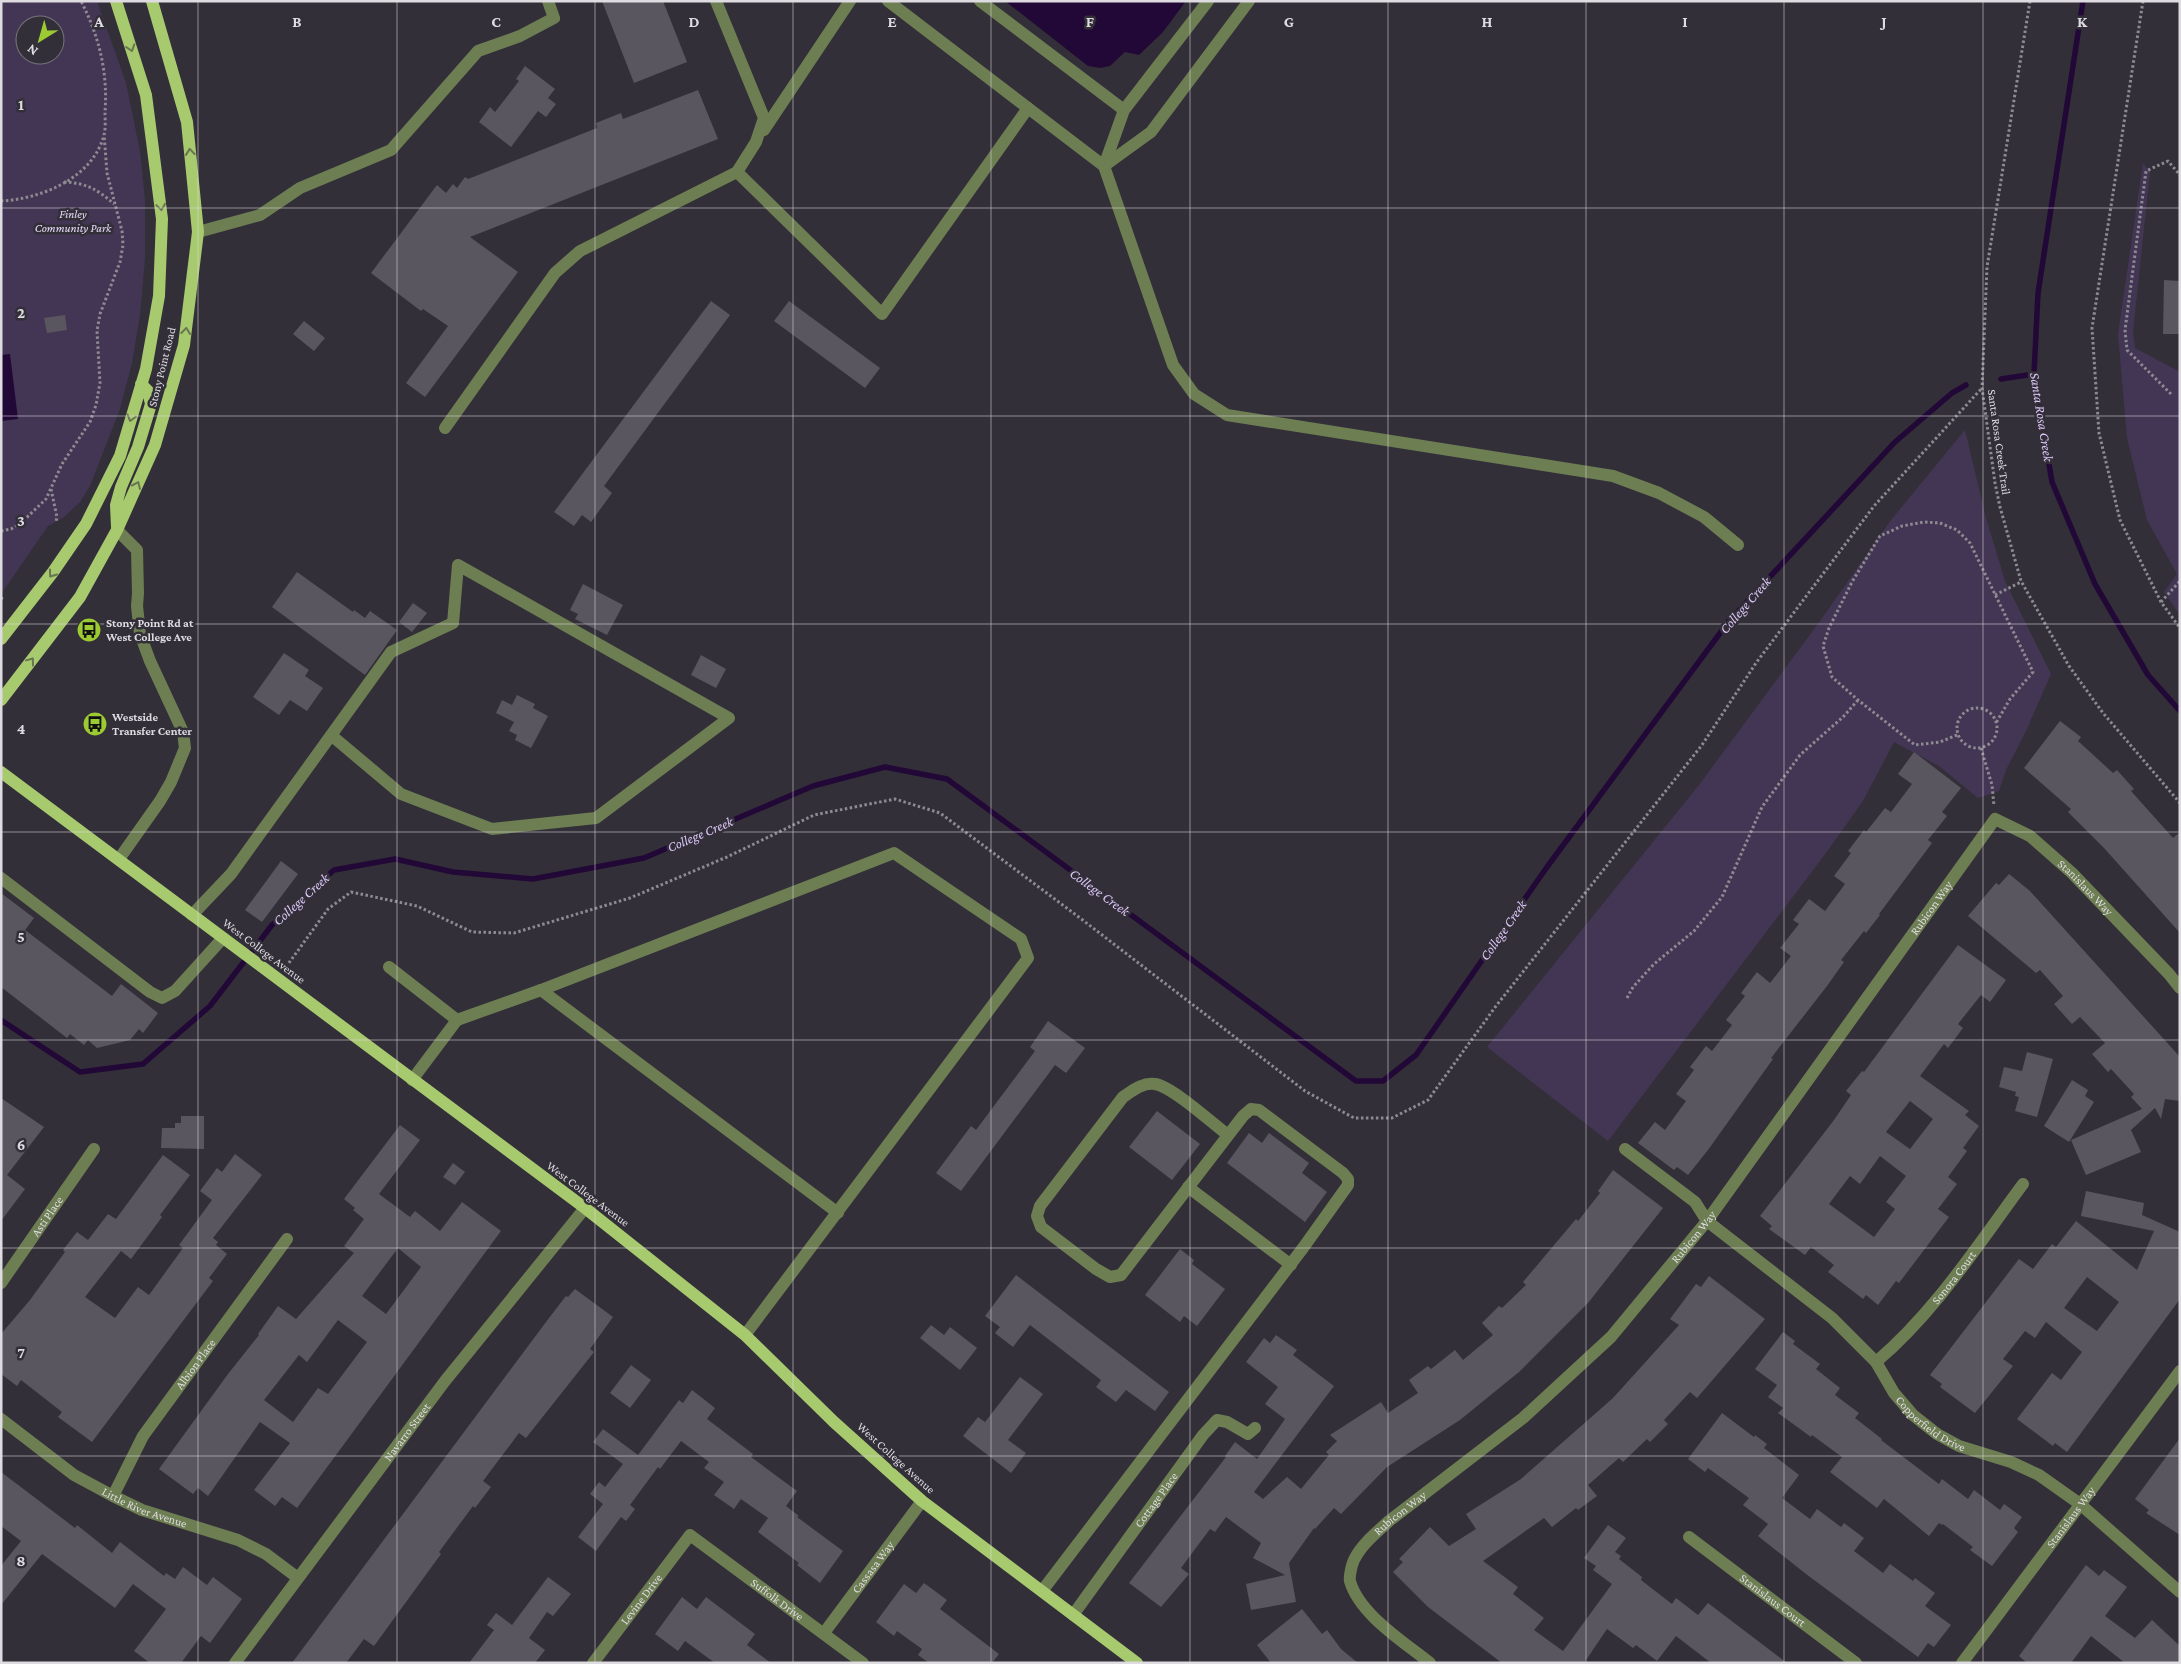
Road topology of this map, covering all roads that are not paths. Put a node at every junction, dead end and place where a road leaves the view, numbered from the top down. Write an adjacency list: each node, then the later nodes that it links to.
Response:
1 (116, 1): 16 (main road, Stony Point Road, one-way to 16)
2 (152, 1): 15 (main road, Stony Point Road, one-way to 2)
3 (548, 1): 15 (street)
4 (716, 1): 12 (street)
5 (850, 1): 12 (street)
6 (888, 1): 10 (street)
7 (980, 1): 11 (street)
8 (1208, 1): 11 (street)
9 (1249, 1): 13 (street)
10 (1028, 108): 13 (street); 14 (street)
11 (1124, 110): 13 (street)
12 (756, 142): 14 (street)
13 (1104, 166): 19 (street)
14 (737, 172): 17 (street)
15 (198, 232): 18 (main road, Stony Point Road, one-way to 15)
16 (141, 384): 18 (main road); 20 (main road, Stony Point Road, one-way to 20)
17 (445, 428)
18 (117, 530): 21 (main road, Stony Point Road, one-way to 18); 25 (street)
19 (1738, 545)
20 (1, 640)
21 (1, 700)
22 (331, 735): 22 (street); 27 (street)
23 (1, 772): 25 (main road, West College Avenue)
24 (1996, 819): 30 (street, Stanislaus Way); 41 (street, Rubicon Way)
25 (119, 859): 27 (main road, West College Avenue)
26 (1, 878): 28 (street)
27 (192, 914): 28 (main road, West College Avenue)
28 (223, 938): 33 (main road, West College Avenue)
29 (389, 967): 32 (street)
30 (2180, 988)
31 (541, 990): 32 (street); 40 (street); 40 (street)
32 (457, 1020): 33 (street)
33 (412, 1080): 39 (main road, West College Avenue)
34 (1228, 1135): 38 (street); 38 (street); 43 (street)
35 (94, 1149): 44 (street, Asti Place)
36 (1625, 1149): 41 (street, Copperfield Drive)
37 (2023, 1184): 46 (street, Sonora Court)
38 (1188, 1187): 43 (street)
39 (585, 1208): 45 (main road, West College Avenue); 55 (street, Navarro Street)
40 (838, 1213): 45 (street)
41 (1707, 1221): 46 (street, Copperfield Drive); 64 (street, Rubicon Way)
42 (287, 1239): 50 (street, Albion Place)
43 (1291, 1264): 56 (street)
44 (1, 1283)
45 (745, 1335): 51 (main road, West College Avenue)
46 (1876, 1362): 52 (street, Copperfield Drive)
47 (2180, 1371): 52 (street, Stanislaus Way)
48 (1, 1419): 50 (street, Little River Avenue)
49 (1255, 1428): 58 (street, Cottage Place)
50 (113, 1496): 55 (street, Little River Avenue)
51 (922, 1501): 56 (main road, West College Avenue); 59 (street, Cassasa Way)
52 (2080, 1504): 57 (street, Copperfield Drive); 66 (street, Stanislaus Way)
53 (690, 1535): 59 (street, Suffolk Drive); 61 (street, Levine Drive)
54 (1689, 1537): 65 (street, Stanislaus Court)
55 (298, 1578): 60 (street, Navarro Street)
56 (1042, 1592): 58 (main road, West College Avenue)
57 (2180, 1592)
58 (1073, 1615): 63 (main road, West College Avenue)
59 (824, 1633): 62 (street, Suffolk Drive)
60 (236, 1663)
61 (593, 1663)
62 (863, 1663)
63 (1137, 1663)
64 (1430, 1663)
65 (1856, 1663)
66 (1962, 1663)

